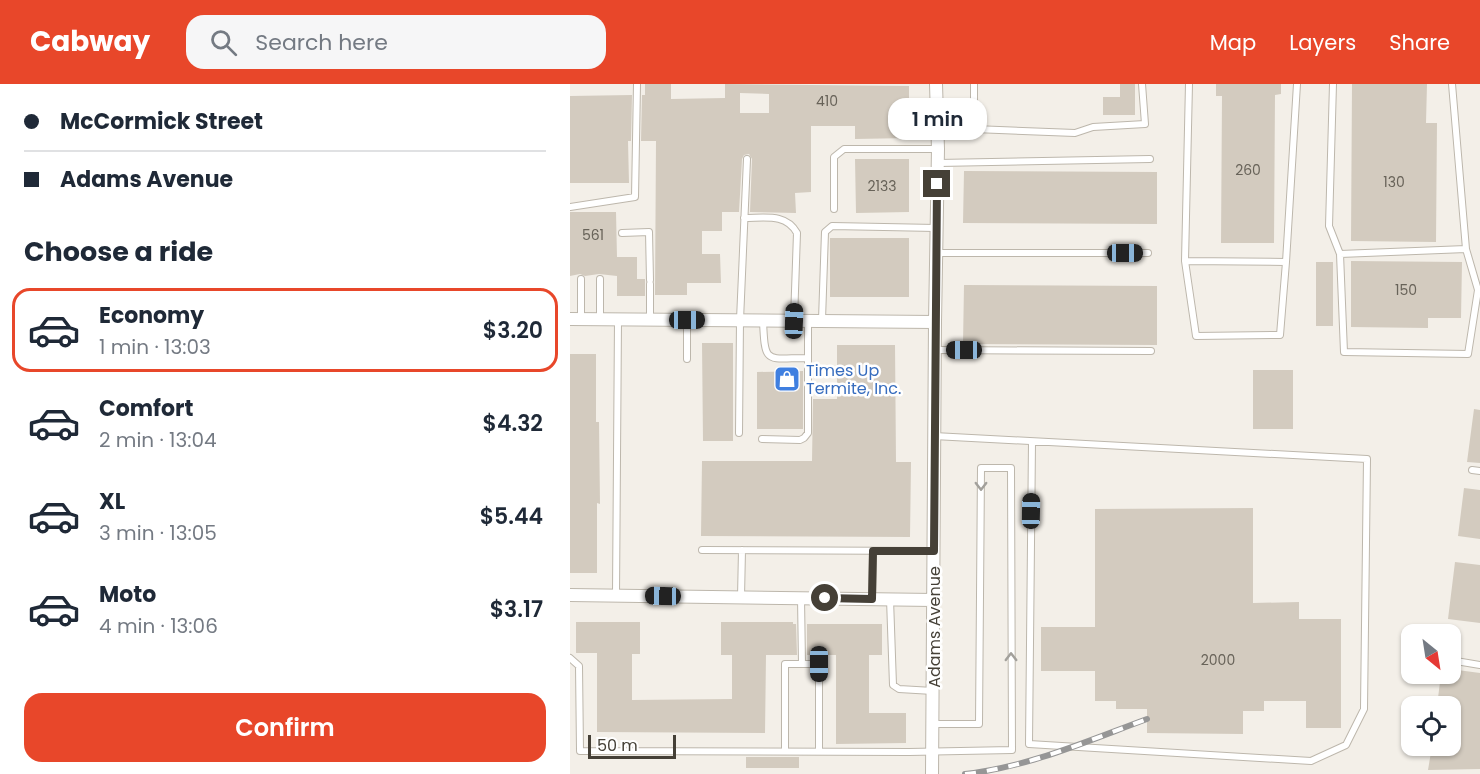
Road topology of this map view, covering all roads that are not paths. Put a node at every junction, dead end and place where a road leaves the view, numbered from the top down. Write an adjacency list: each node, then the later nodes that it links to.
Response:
1 (637, 84): 13 (lane)
2 (936, 84): 9 (street, Adams Avenue)
3 (974, 84): 4 (lane)
4 (1142, 84)
5 (1189, 84): 22 (lane)
6 (1298, 84): 23 (lane)
7 (1333, 84): 21 (lane)
8 (1452, 84): 18 (lane)
9 (938, 149): 12 (street, Adams Avenue); 14 (lane)
10 (747, 159): 15 (lane)
11 (1150, 159): 12 (lane)
12 (938, 163): 16 (street, Adams Avenue)
13 (570, 207)
14 (834, 209)
15 (744, 218): 31 (lane); 33 (lane)
16 (936, 228): 19 (street, Adams Avenue); 35 (lane)
17 (622, 233): 29 (lane)
18 (1466, 249): 21 (lane); 21 (lane)
19 (935, 253): 20 (lane); 36 (street, Adams Avenue)
20 (1149, 253)
21 (1340, 254)
22 (1185, 261): 23 (lane); 23 (lane)
23 (1286, 262)
24 (581, 279): 26 (lane)
25 (600, 279): 27 (lane)
26 (575, 319): 27 (street)
27 (600, 319): 28 (street)
28 (618, 319): 29 (street); 52 (lane)
29 (650, 319): 30 (street)
30 (687, 320): 31 (street); 40 (lane)
31 (740, 320): 32 (street); 41 (lane)
32 (763, 321): 33 (street); 39 (lane)
33 (794, 321): 34 (street)
34 (808, 321): 35 (street); 39 (lane)
35 (822, 321): 36 (street)
36 (935, 322): 37 (street, Adams Avenue)
37 (934, 350): 38 (lane); 42 (street, Adams Avenue)
38 (1151, 351)
39 (808, 358): 43 (lane)
40 (687, 359)
41 (739, 433)
42 (934, 436): 44 (lane); 50 (street, Adams Avenue)
43 (762, 439)
44 (1032, 442): 44 (lane)
45 (1472, 470): 46 (lane)
46 (1480, 471)
47 (702, 549): 48 (lane)
48 (742, 550): 49 (lane); 53 (lane)
49 (873, 551): 50 (lane); 55 (lane)
50 (934, 551): 57 (street, Adams Avenue)
51 (570, 595): 52 (street)
52 (616, 595): 53 (street)
53 (741, 597): 54 (street)
54 (801, 598): 55 (street); 60 (lane)
55 (872, 599): 56 (street)
56 (890, 600): 57 (street); 62 (lane)
57 (934, 600): 62 (street, Adams Avenue)
58 (570, 658): 64 (lane)
59 (1461, 661): 61 (lane)
60 (802, 664): 64 (lane); 65 (lane)
61 (1480, 664)
62 (933, 691): 63 (street, Adams Avenue)
63 (933, 724): 66 (street, Adams Avenue); 66 (lane, one-way to 63)
64 (785, 751): 65 (lane)
65 (819, 751): 66 (lane)
66 (933, 752): 67 (street, Adams Avenue)
67 (932, 774)

